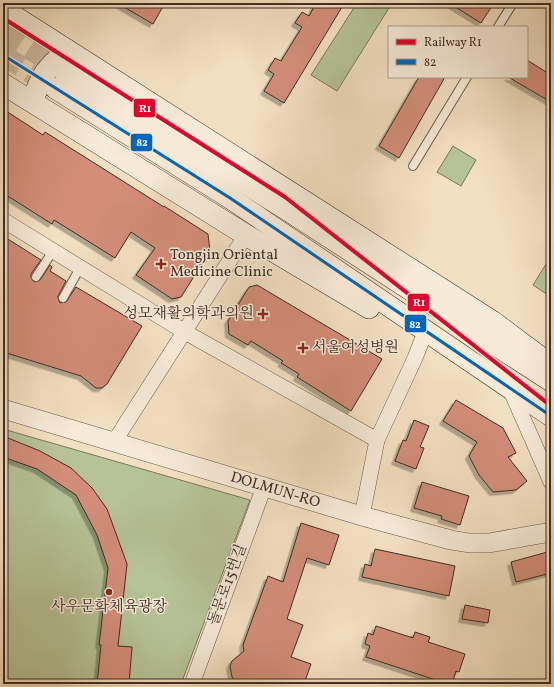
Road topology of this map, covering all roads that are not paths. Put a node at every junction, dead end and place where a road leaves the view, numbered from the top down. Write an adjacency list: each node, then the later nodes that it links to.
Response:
1 (513, 3): 3 (lane)
2 (3, 10): 4 (main road)
3 (499, 26)
4 (67, 50): 7 (main road); 17 (main road)
5 (466, 78): 8 (lane)
6 (3, 84): 7 (main road)
7 (33, 102): 10 (main road)
8 (413, 166)
9 (3, 220): 15 (street)
10 (246, 235): 15 (street); 16 (main road)
11 (49, 257): 13 (lane)
12 (76, 275): 14 (lane)
13 (36, 277)
14 (63, 298)
15 (185, 332): 22 (street); 23 (street)
16 (422, 340): 19 (main road); 22 (street)
17 (551, 365)
18 (551, 382): 19 (main road)
19 (504, 384): 21 (main road); 24 (street)
20 (3, 409): 23 (street, DOLMUN-RO)
21 (551, 416)
22 (377, 440): 26 (street)
23 (114, 442): 25 (street, DOLMUN-RO)
24 (551, 482)
25 (264, 487): 26 (street, DOLMUN-RO); 28 (street, 돌문로15번길)
26 (362, 516): 27 (street, DOLMUN-RO)
27 (551, 532)
28 (192, 684)

